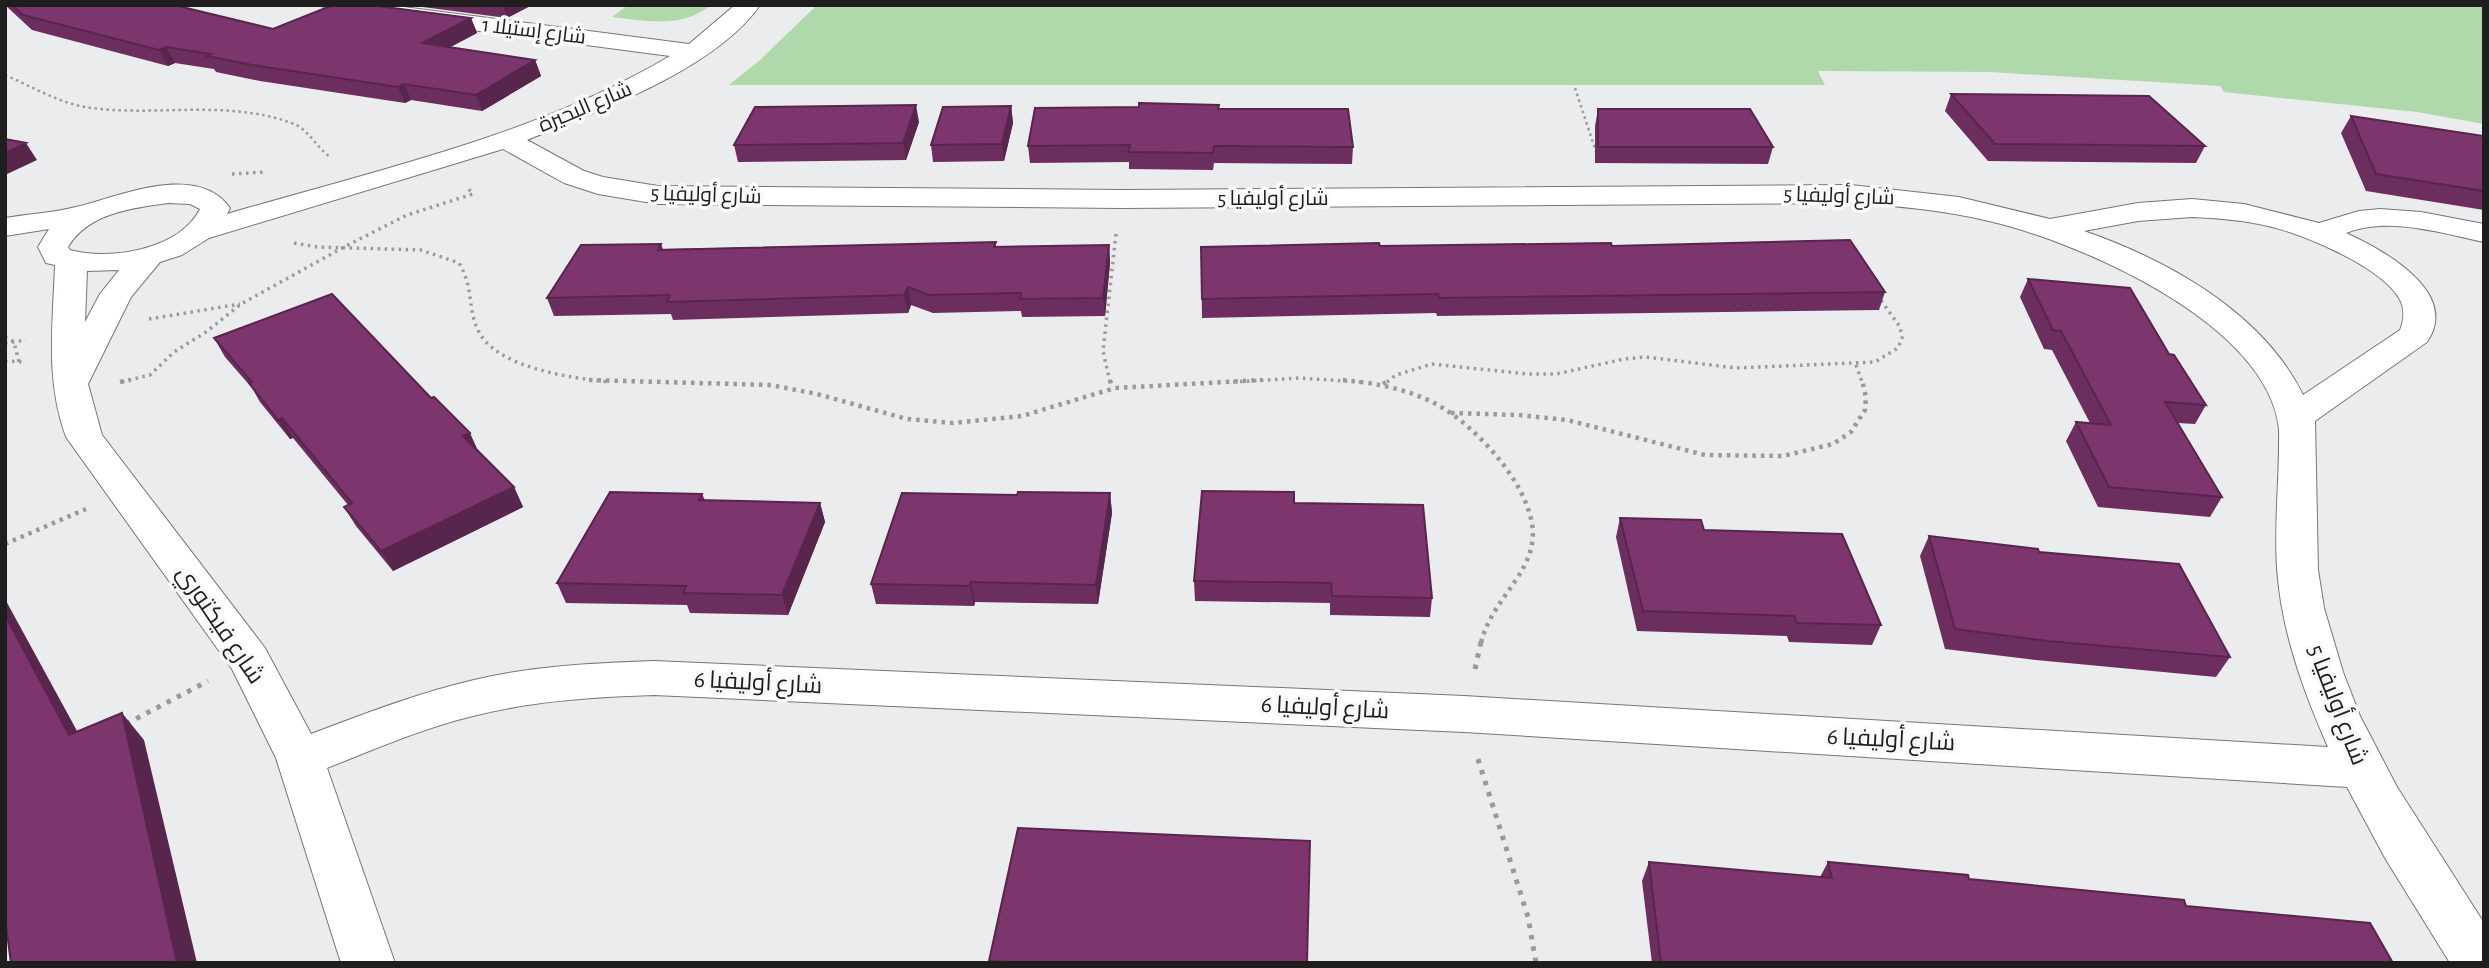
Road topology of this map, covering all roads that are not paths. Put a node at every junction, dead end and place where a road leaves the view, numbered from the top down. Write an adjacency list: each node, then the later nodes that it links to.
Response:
1 (333, 5): 3 (street, شارع إستيلا 1)
2 (749, 5): 3 (street, شارع البحيرة)
3 (693, 52): 4 (street, شارع البحيرة)
4 (507, 140): 5 (street, شارع البحيرة); 9 (street, شارع أوليفيا 5)
5 (403, 174): 6 (street, شارع البحيرة); 10 (street, شارع البحيرة)
6 (208, 199): 7 (street, شارع البحيرة); 10 (street)
7 (87, 215): 8 (street); 14 (street)
8 (5, 227)
9 (2046, 228): 12 (street, شارع أوليفيا 5); 17 (street, شارع أوليفيا 5)
10 (201, 231): 15 (street, شارع البحيرة)
11 (2484, 233): 12 (street)
12 (2319, 234): 17 (street, شارع أوليفيا 5)
13 (5, 247): 14 (street)
14 (62, 255): 15 (street); 16 (street, شارع فيكتوري)
15 (149, 256): 16 (street)
16 (70, 385): 18 (street, شارع فيكتوري)
17 (2296, 417): 19 (street, شارع أوليفيا 5)
18 (300, 758): 19 (street, شارع أوليفيا 6); 20 (street, شارع فيكتوري)
19 (2360, 768): 21 (street, شارع أوليفيا 5)
20 (368, 963)
21 (2480, 963)

